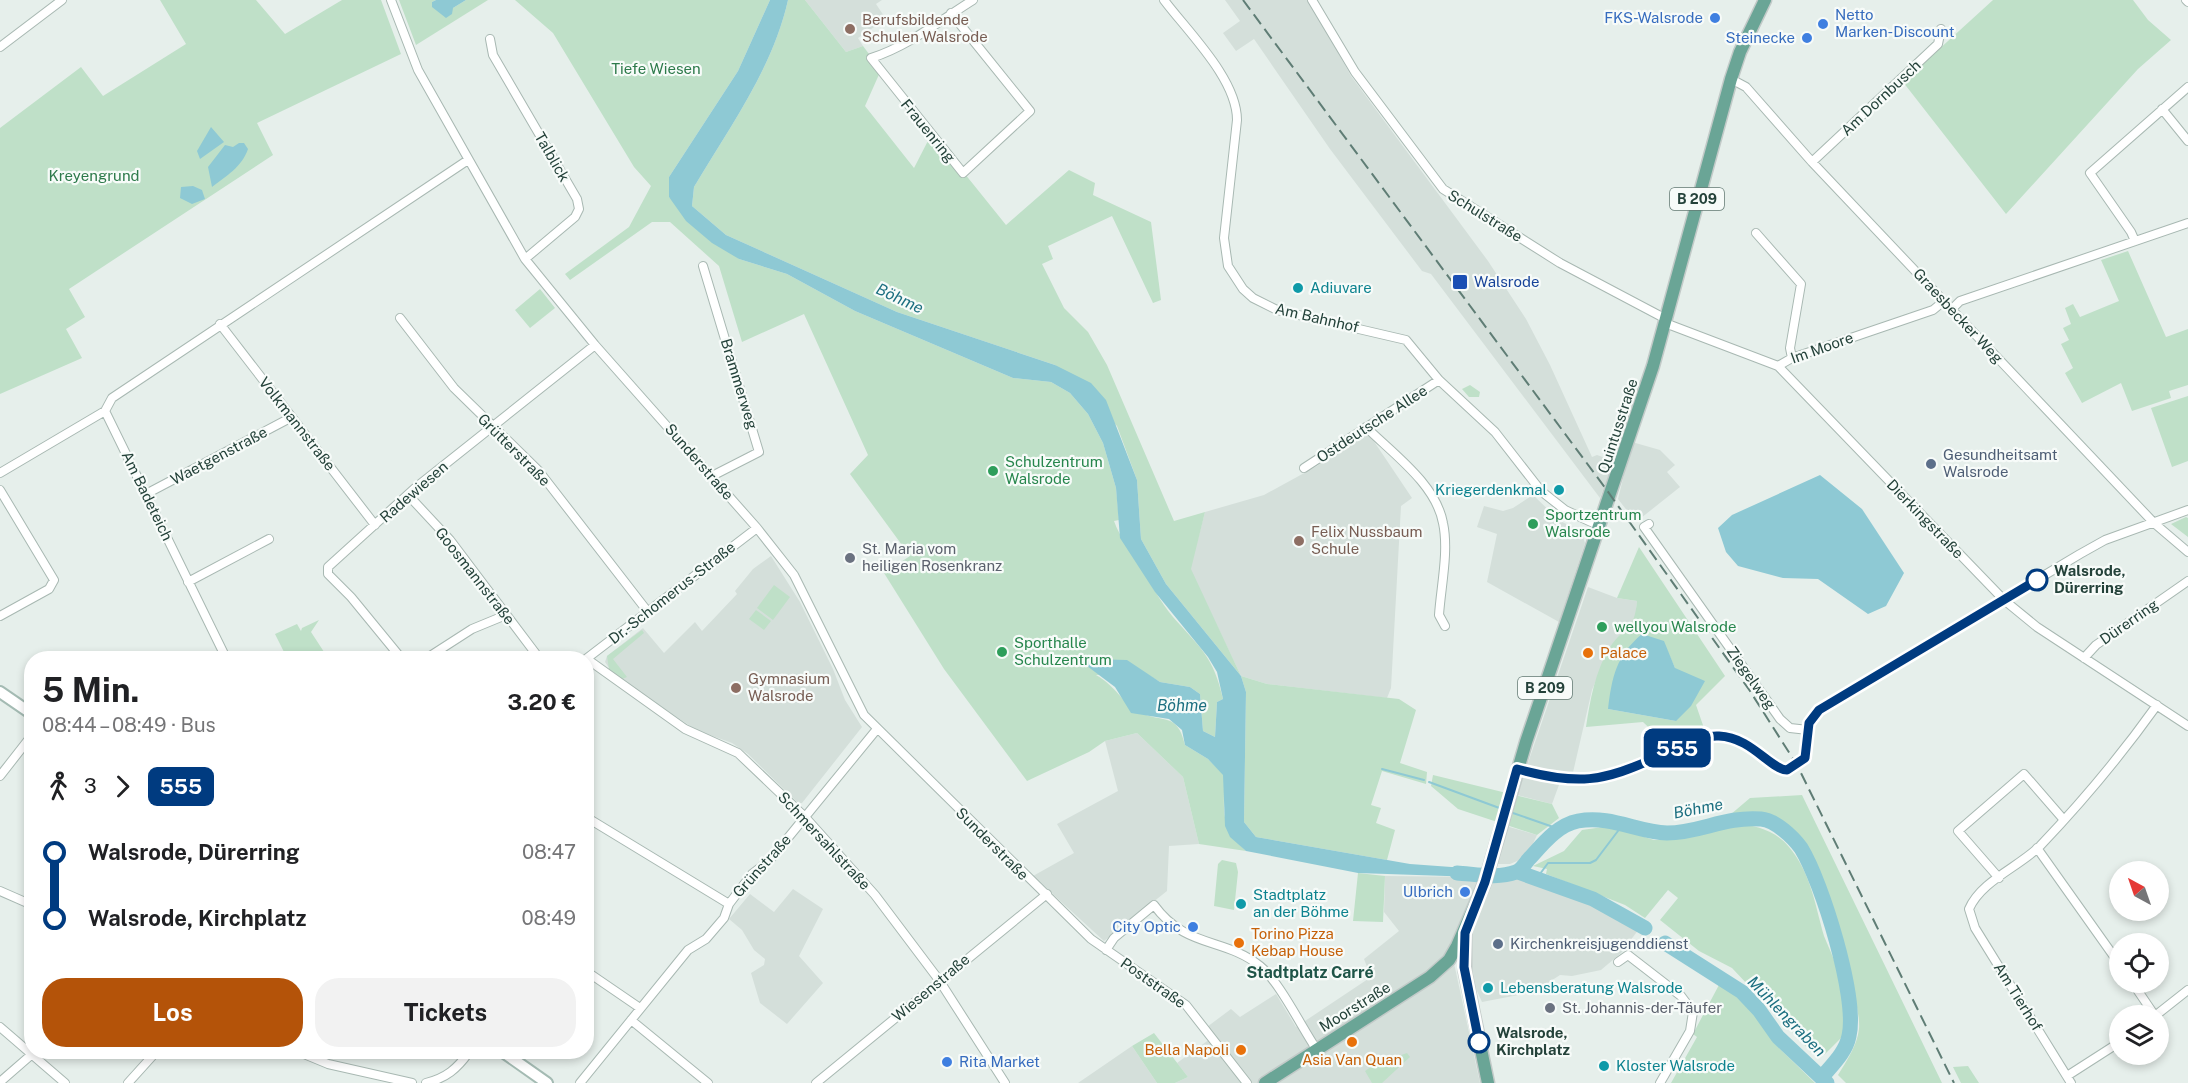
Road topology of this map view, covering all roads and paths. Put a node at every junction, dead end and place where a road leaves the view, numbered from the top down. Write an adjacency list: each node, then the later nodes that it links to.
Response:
1 (62, 0): 10 (street)
2 (391, 0): 15 (street, Sunderstraße)
3 (973, 0): 7 (street)
4 (1164, 0): 30 (street, Am Bahnhof)
5 (1312, 0): 25 (street, Schulstraße)
6 (1765, 0): 11 (main road, Quintusstraße / B 209)
7 (951, 13): 7 (street, Frauenring)
8 (1941, 29): 16 (street, Am Dornbusch)
9 (490, 39): 20 (street, Talblick)
10 (0, 47)
11 (1731, 79): 16 (street, Graesbecker Weg); 25 (main road, Quintusstraße / B 209)
12 (2188, 87): 13 (street)
13 (2162, 109): 14 (street); 19 (street)
14 (2188, 141)
15 (468, 160): 20 (street, Sunderstraße); 26 (street)
16 (1812, 162): 22 (street, Graesbecker Weg)
17 (2188, 223): 19 (street)
18 (1756, 233): 28 (street)
19 (2135, 242): 23 (street)
20 (525, 259): 27 (street, Sunderstraße)
21 (703, 266): 37 (street, Brammerweg)
22 (1944, 301): 23 (street, Graesbecker Weg); 28 (street, Im Moore)
23 (1952, 309): 42 (street, Graesbecker Weg)
24 (400, 318): 33 (street, Grütterstraße)
25 (1666, 321): 29 (street, Im Moore); 45 (main road, Quintusstraße / B 209)
26 (220, 324): 31 (street); 32 (street, Volkmannstraße)
27 (595, 345): 33 (street, Radewiesen); 37 (street, Sunderstraße)
28 (1792, 358): 29 (street, Im Moore)
29 (1778, 366): 51 (street, Dierkingstraße)
30 (1439, 380): 34 (street, Ostdeutsche Allee); 45 (street, Am Bahnhof)
31 (105, 411): 36 (street); 39 (street, Am Badeteich)
32 (292, 417): 39 (street, Waetgenstraße); 44 (street, Volkmannstraße)
33 (491, 427): 40 (street, Radewiesen); 52 (street, Grütterstraße)
34 (1366, 427): 35 (street, Ostdeutsche Allee); 55 (street)
35 (1304, 468)
36 (0, 473)
37 (712, 477): 46 (street, Sunderstraße)
38 (0, 490): 54 (street)
39 (146, 494): 50 (street, Am Badeteich)
40 (409, 496): 44 (street, Radewiesen); 53 (street, Goosmannstraße)
41 (2188, 510): 42 (street)
42 (2154, 523): 48 (street, Graesbecker Weg); 51 (street)
43 (1649, 524): 68 (street, Ziegelweg)
44 (375, 525): 57 (street, Radewiesen)
45 (1600, 526): 70 (main road, Quintusstraße / B 209)
46 (757, 528): 52 (street, Dr.-Schomerus-Straße); 67 (street, Sunderstraße)
47 (269, 539): 50 (street)
48 (2188, 552)
49 (2188, 581): 61 (street, Dürerring)
50 (188, 582): 56 (street, Am Badeteich)
51 (2004, 600): 61 (street, Dierkingstraße); 68 (street)
52 (648, 612): 60 (street, Dr.-Schomerus-Straße)
53 (506, 615): 58 (street); 59 (street, Goosmannstraße)
54 (0, 616)
55 (1445, 626)
56 (222, 651)
57 (395, 651)
58 (438, 651)
59 (534, 651)
60 (594, 654)
61 (2084, 658): 64 (street, Dürerring)
62 (594, 664): 72 (street, Schmersahlstraße)
63 (0, 692): 65 (main road)
64 (2157, 705): 66 (street, Dürerring); 73 (street)
65 (24, 708)
66 (2188, 726)
67 (877, 729): 72 (street, Grünstraße); 78 (street, Sunderstraße)
68 (1808, 730): 70 (street)
69 (24, 745): 71 (street)
70 (1517, 769): 81 (main road, Quintusstraße / B 209)
71 (0, 776)
72 (805, 816): 80 (street, Grünstraße); 88 (street, Schmersahlstraße)
73 (2064, 820): 75 (street); 76 (street)
74 (594, 822): 80 (street)
75 (2037, 848): 76 (street); 82 (street)
76 (1999, 878): 103 (street, Am Tierhof)
77 (0, 891): 79 (street)
78 (1047, 894): 83 (street, Poststraße); 88 (street, Wiesenstraße)
79 (24, 901)
80 (729, 904): 91 (street, Grünstraße)
81 (1465, 933): 84 (main road, B 209); 86 (main road, B 209)
82 (2109, 949)
83 (1106, 950): 95 (street); 114 (street, Poststraße)
84 (1452, 955): 86 (main road); 95 (main road, Moorstraße / B 209)
85 (1618, 963): 117 (street)
86 (1464, 967): 116 (main road, B 209)
87 (594, 976): 91 (street)
88 (939, 980): 112 (street, Wiesenstraße); 113 (street, Schmersahlstraße)
89 (2188, 990): 90 (street)
90 (2169, 1005)
91 (640, 1008): 92 (street, Grünstraße)
92 (631, 1020): 110 (street, Grünstraße); 111 (street)
93 (0, 1027): 94 (street)
94 (24, 1049)
95 (1317, 1050): 115 (main road, Moorstraße / B 209)
96 (2109, 1050): 103 (street)
97 (26, 1059): 104 (street)
98 (36, 1059): 105 (street)
99 (150, 1059): 106 (street)
100 (316, 1059): 107 (street)
101 (463, 1059): 108 (street)
102 (513, 1059): 109 (main road)
103 (2069, 1080)
104 (0, 1082)
105 (65, 1083)
106 (128, 1083)
107 (412, 1083)
108 (426, 1083)
109 (547, 1083)
110 (580, 1083)
111 (708, 1083)
112 (816, 1083)
113 (1005, 1083)
114 (1247, 1083)
115 (1265, 1083)
116 (1488, 1083)
117 (1660, 1083)

